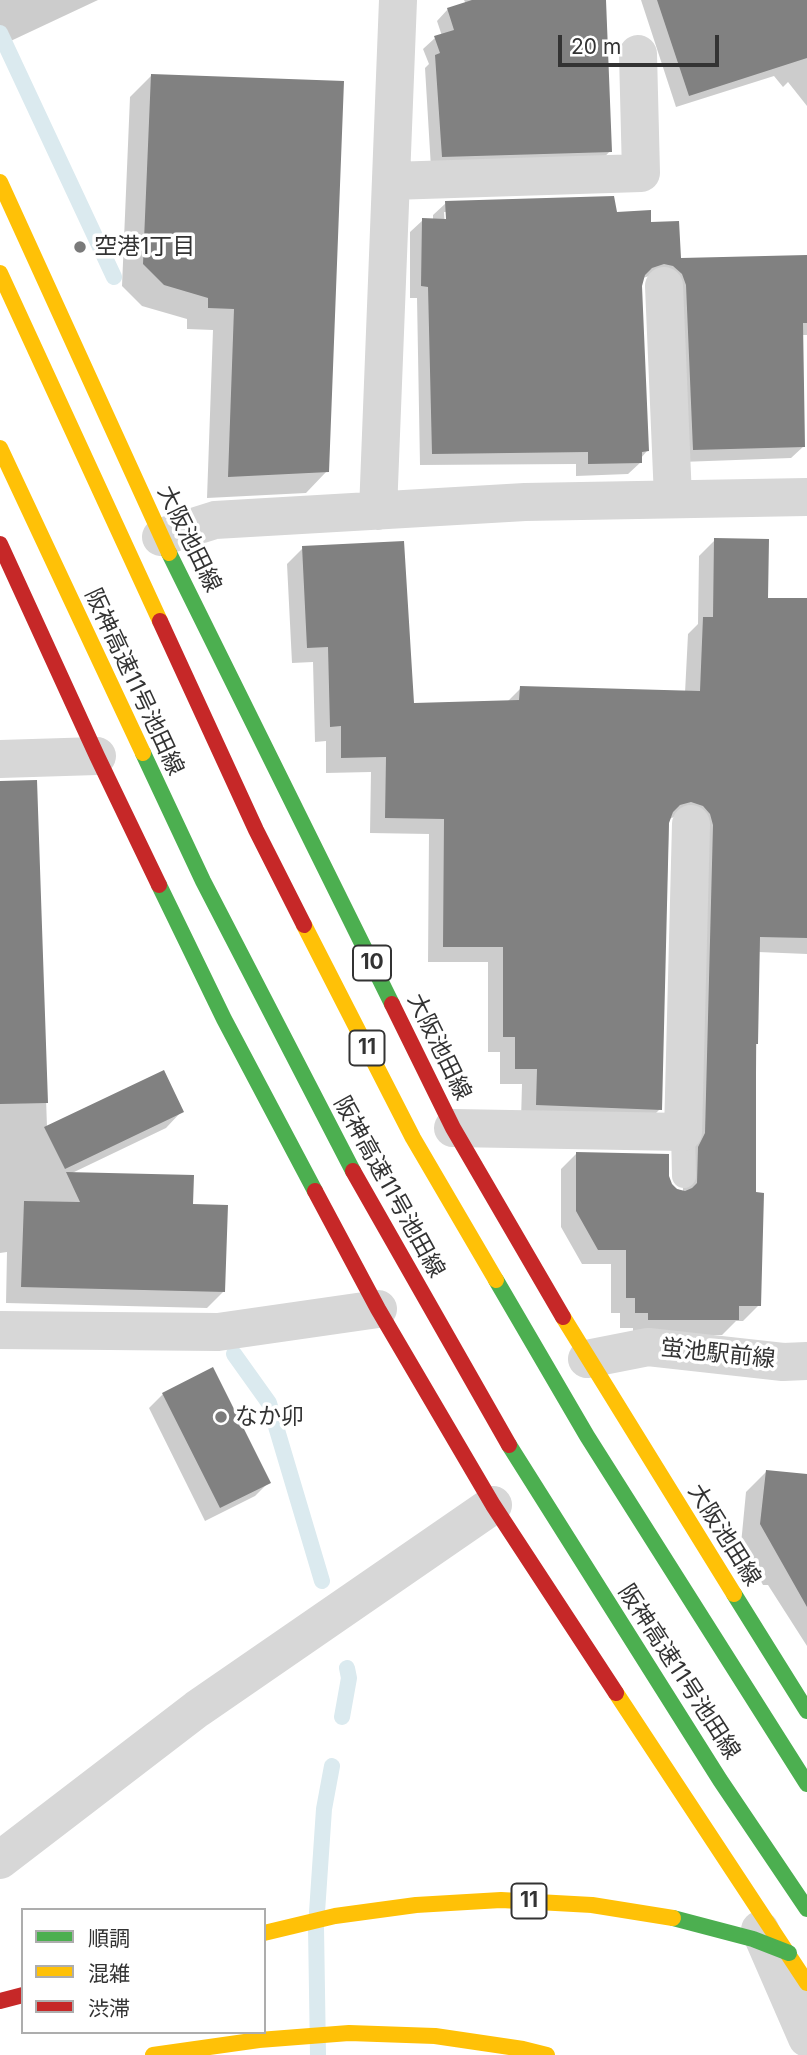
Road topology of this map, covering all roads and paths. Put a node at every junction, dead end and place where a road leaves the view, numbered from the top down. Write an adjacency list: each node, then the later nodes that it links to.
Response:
1 (398, 0): 3 (street)
2 (638, 54): 3 (street)
3 (391, 181): 10 (street)
4 (0, 182): 11 (main road, 大阪池田線 / 10)
5 (0, 273): 25 (main road, 11)
6 (664, 286): 9 (street)
7 (0, 448): 28 (main road, 阪神高速11号池田線)
8 (807, 497): 9 (street)
9 (673, 498): 10 (street)
10 (378, 511): 11 (street)
11 (161, 537): 16 (main road, 大阪池田線 / 10)
12 (0, 544): 13 (main road)
13 (97, 756): 14 (street); 19 (main road)
14 (0, 759)
15 (691, 824): 17 (street)
16 (453, 1128): 17 (street); 21 (main road, 大阪池田線 / 10)
17 (683, 1132): 18 (lane)
18 (684, 1176)
19 (378, 1309): 20 (street); 23 (main road)
20 (0, 1330)
21 (587, 1359): 22 (street, 蛍池駅前線); 24 (main road, 大阪池田線 / 10)
22 (807, 1361)
23 (493, 1505): 26 (street); 27 (main road)
24 (807, 1711)
25 (807, 1784)
26 (0, 1860)
27 (739, 1881): 31 (main road); 34 (street)
28 (807, 1909)
29 (266, 1933): 30 (main road, 11, bridge)
30 (807, 1960)
31 (807, 1983)
32 (21, 1996): 33 (main road)
33 (0, 2001)
34 (807, 2038)
35 (153, 2055): 36 (main road)
36 (547, 2055)

